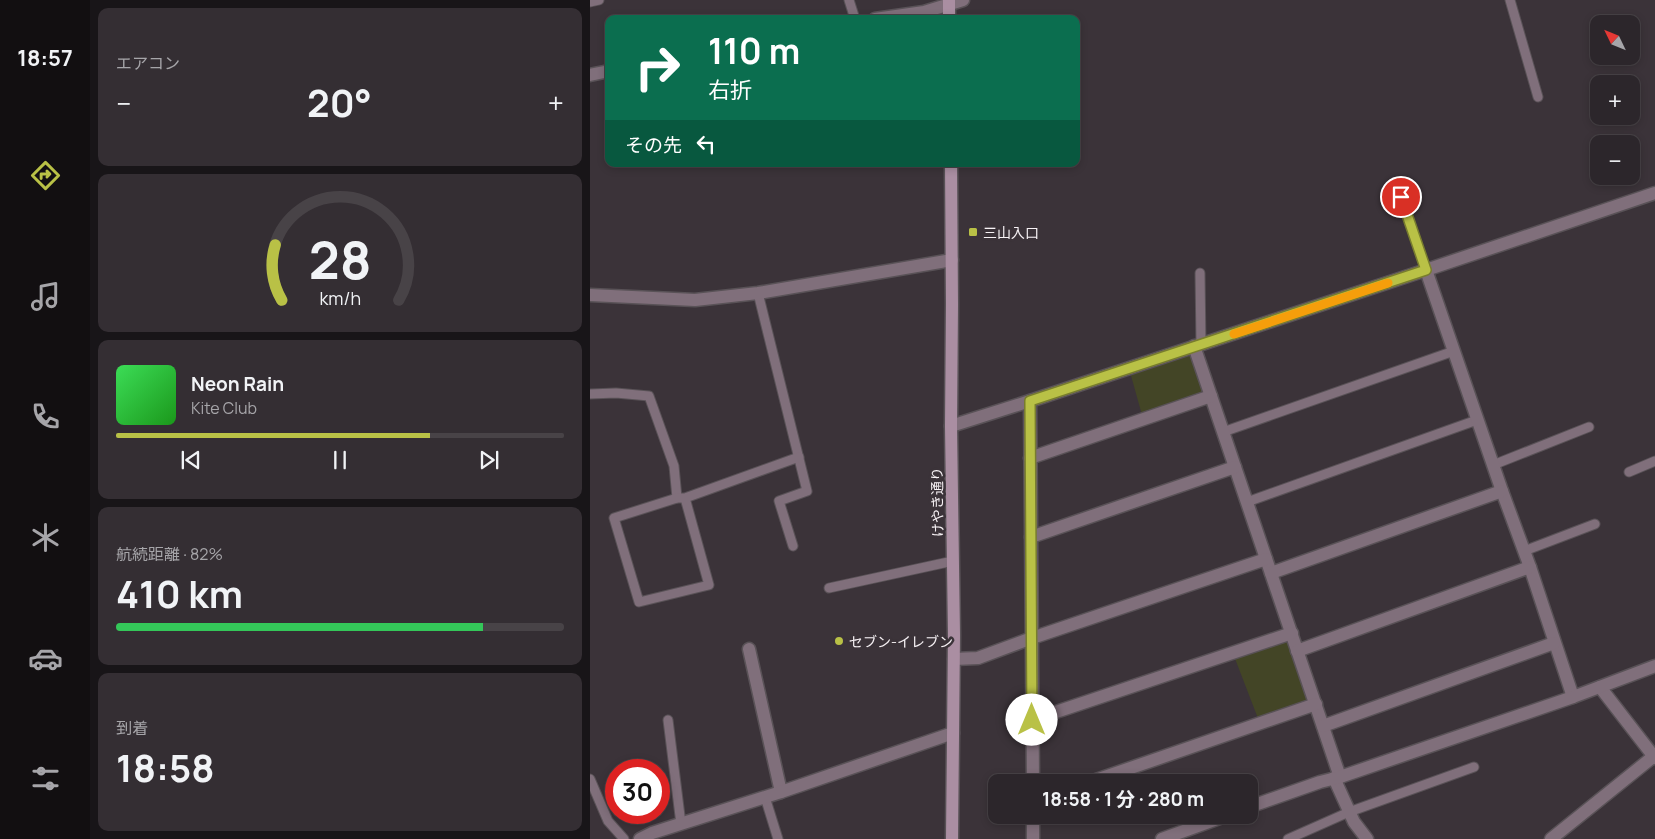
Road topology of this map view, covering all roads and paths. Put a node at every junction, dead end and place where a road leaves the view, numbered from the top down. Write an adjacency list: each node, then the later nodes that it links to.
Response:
1 (599, 0): 5 (lane)
2 (849, 0): 7 (lane)
3 (963, 0): 6 (street)
4 (1510, 0): 12 (lane)
5 (590, 2)
6 (949, 2): 8 (street); 9 (street)
7 (854, 15)
8 (903, 15)
9 (949, 15)
10 (605, 72): 11 (street)
11 (590, 75)
12 (1538, 97)
13 (951, 167): 16 (street, けやき通り)
14 (1655, 193): 17 (street)
15 (1401, 197): 17 (lane)
16 (952, 260): 19 (street); 27 (street, けやき通り)
17 (1426, 270): 21 (street); 22 (street)
18 (1200, 273): 21 (lane)
19 (758, 293): 20 (street); 30 (lane)
20 (590, 295)
21 (1197, 345): 24 (street); 25 (street)
22 (1454, 351): 26 (street); 29 (lane)
23 (590, 394): 37 (lane)
24 (1211, 396): 29 (street); 31 (street)
25 (1030, 401): 27 (street); 31 (street)
26 (1478, 420): 33 (street); 38 (lane)
27 (951, 426): 44 (street, けやき通り)
28 (1589, 427): 33 (lane)
29 (1223, 432): 34 (street)
30 (799, 457): 37 (lane); 41 (lane)
31 (1030, 458): 40 (street)
32 (1655, 461): 35 (lane)
33 (1493, 465): 36 (street)
34 (1235, 467): 38 (street); 40 (street)
35 (1629, 472)
36 (1502, 491): 42 (street); 46 (street)
37 (681, 498): 37 (lane)
38 (1247, 502): 43 (street)
39 (1595, 524): 42 (lane)
40 (1031, 537): 49 (street)
41 (793, 546)
42 (1524, 551): 45 (street)
43 (1266, 559): 46 (street); 49 (street)
44 (953, 561): 47 (lane); 53 (street, けやき通り)
45 (1530, 567): 50 (street); 52 (street)
46 (1271, 574): 48 (street)
47 (830, 588)
48 (1292, 633): 52 (street); 59 (street)
49 (1032, 638): 53 (street); 59 (street)
50 (1554, 643): 56 (street); 60 (street)
51 (749, 649): 68 (street)
52 (1297, 650): 57 (street)
53 (954, 659): 61 (street, けやき通り)
54 (1655, 666): 55 (street)
55 (1600, 687): 56 (street); 62 (street)
56 (1573, 697): 66 (street)
57 (1316, 704): 60 (street); 65 (street)
58 (668, 720): 72 (lane)
59 (1032, 720): 64 (street)
60 (1323, 726): 66 (street)
61 (953, 733): 68 (street); 78 (street, けやき通り)
62 (1655, 757): 83 (street)
63 (1474, 767): 71 (lane)
64 (1033, 774)
65 (1113, 774)
66 (1337, 777): 70 (street); 71 (street)
67 (590, 779): 76 (lane)
68 (781, 792): 69 (street)
69 (765, 797): 72 (street); 77 (lane)
70 (1258, 805)
71 (1349, 812): 81 (lane); 82 (street)
72 (681, 824): 75 (street)
73 (1033, 824): 79 (street)
74 (1203, 824): 80 (street)
75 (644, 838)
76 (624, 839)
77 (778, 839)
78 (952, 839)
79 (1033, 839)
80 (1162, 839)
81 (1288, 839)
82 (1367, 839)
83 (1551, 839)

